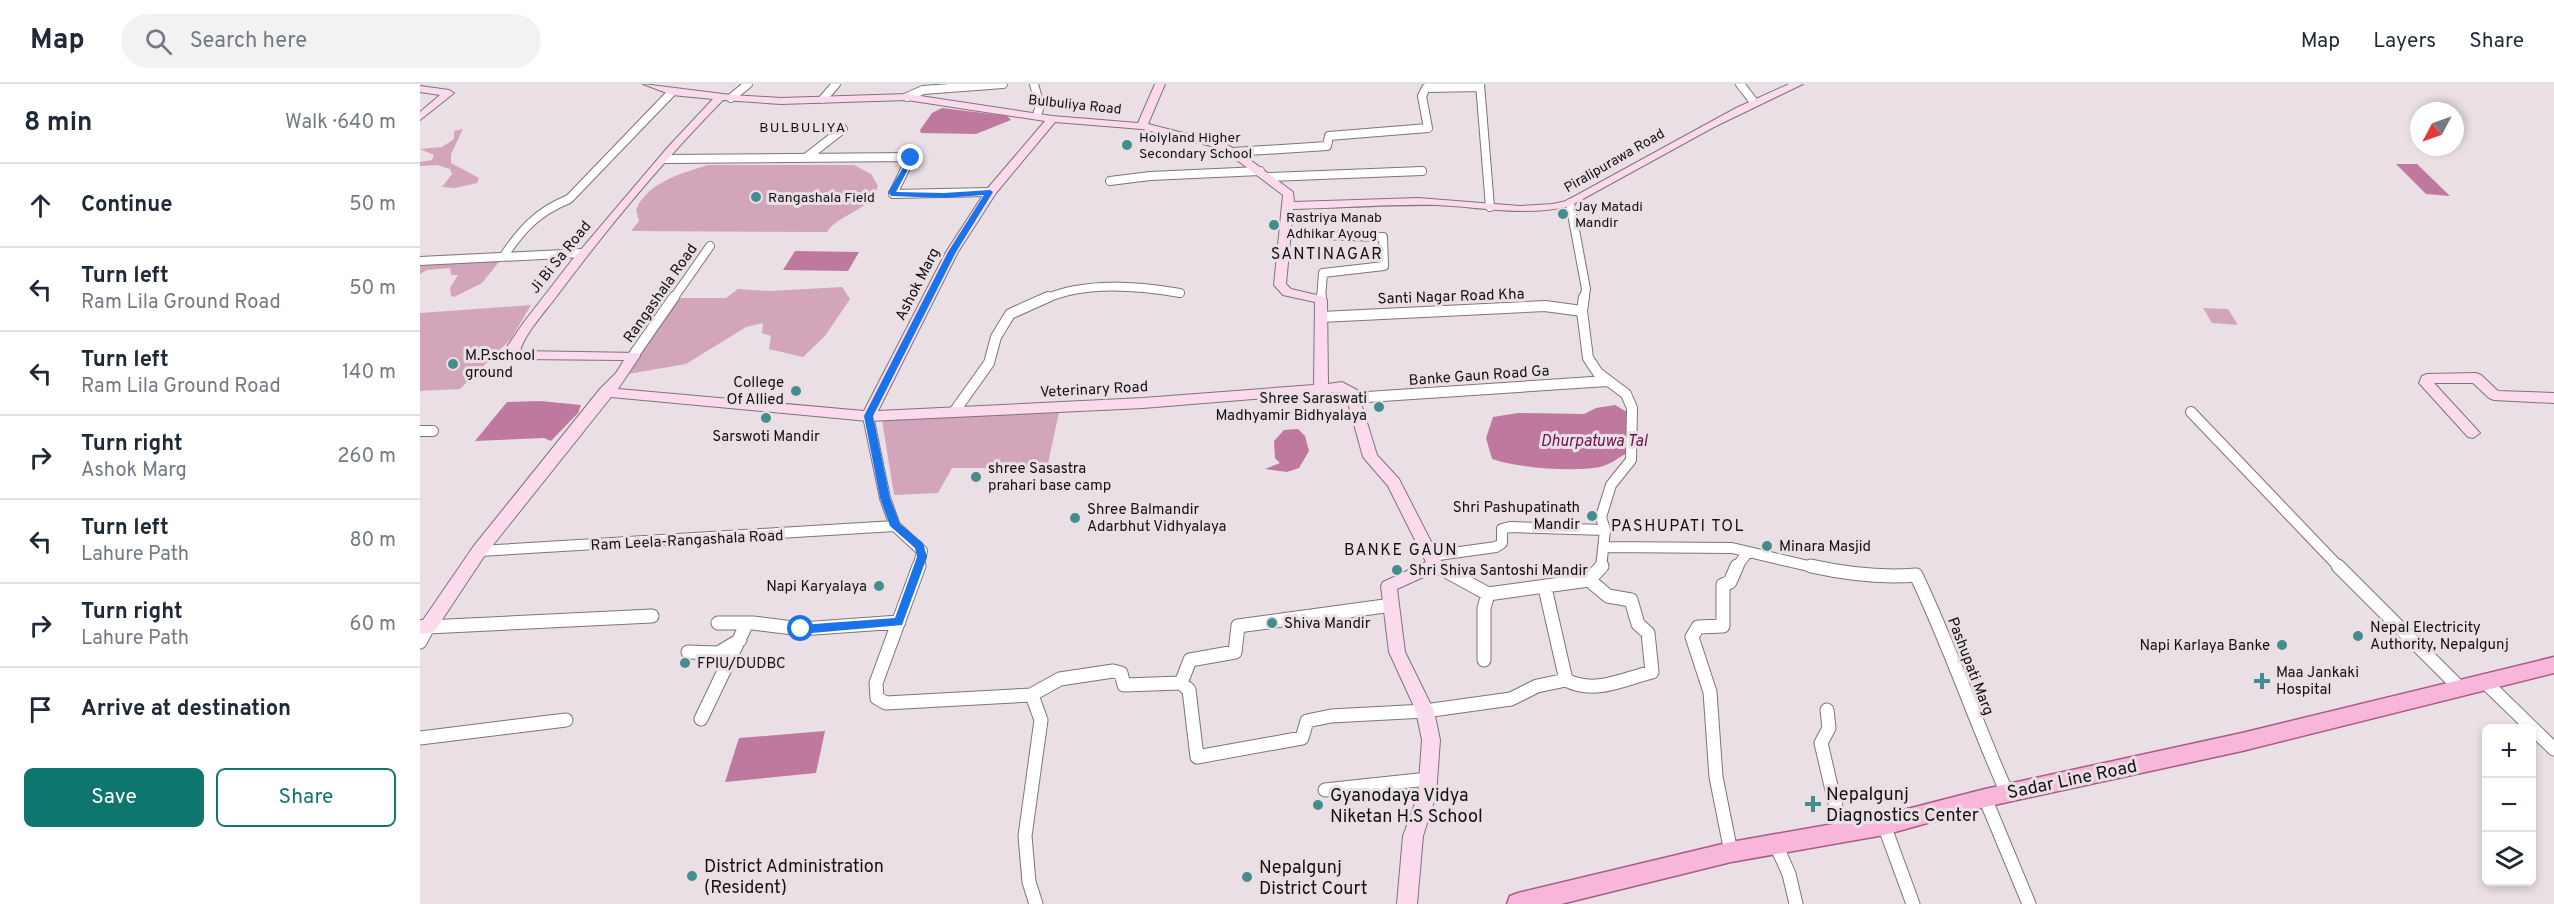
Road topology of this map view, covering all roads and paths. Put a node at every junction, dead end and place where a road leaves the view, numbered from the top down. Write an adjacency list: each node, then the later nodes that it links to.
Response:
1 (648, 84): 12 (street, Bulbuliya Road)
2 (748, 84): 14 (street)
3 (836, 84): 15 (street)
4 (1003, 84): 13 (street)
5 (1034, 84): 17 (street)
6 (1160, 84): 20 (street)
7 (1740, 84): 16 (street)
8 (1798, 84): 16 (street, Piralipurawa Road)
9 (1480, 85): 10 (street); 31 (street)
10 (1425, 86): 22 (street)
11 (420, 89): 18 (street)
12 (672, 92): 14 (street, Bulbuliya Road); 35 (street)
13 (907, 97): 15 (street, Bulbuliya Road); 17 (street, Bulbuliya Road)
14 (726, 98): 15 (street, Bulbuliya Road); 24 (street, Ji Bi Sa Road)
15 (823, 99)
16 (1754, 102): 29 (street, Piralipurawa Road)
17 (1037, 115): 19 (street, Bulbuliya Road)
18 (420, 117)
19 (1052, 118): 20 (street, Bulbuliya Road); 28 (street, Ashok Marg)
20 (1142, 126): 22 (street, Bulbuliya Road)
21 (843, 129): 23 (street)
22 (1233, 152): 26 (street, Bulbuliya Road)
23 (807, 157): 24 (street); 28 (street)
24 (664, 159): 34 (street, Ji Bi Sa Road)
25 (1422, 171): 26 (street)
26 (1264, 174): 27 (street); 30 (street, Bulbuliya Road)
27 (1110, 181)
28 (990, 192): 49 (street, Ashok Marg)
29 (1570, 203): 31 (street, Piralipurawa Road); 39 (street)
30 (1288, 206): 31 (street, Piralipurawa Road); 32 (street)
31 (1490, 207)
32 (1287, 234): 38 (street); 38 (street)
33 (710, 246): 41 (street, Rangashala Road)
34 (582, 253): 35 (street); 41 (street, Ji Bi Sa Road)
35 (503, 257): 36 (street)
36 (420, 261)
37 (1180, 293): 47 (street)
38 (1321, 300): 40 (street)
39 (1582, 311): 40 (street, Santi Nagar Road Kha); 42 (street)
40 (1321, 317): 43 (street)
41 (633, 356): 44 (street)
42 (1607, 381): 45 (street, Banke Gaun Road Ga); 54 (street)
43 (1321, 390): 45 (street, Veterinary Road); 47 (street, Veterinary Road)
44 (605, 392): 49 (street, Veterinary Road); 56 (street)
45 (1352, 398): 58 (street)
46 (2554, 398): 52 (street)
47 (954, 412): 49 (street, Veterinary Road)
48 (2191, 412): 75 (street)
49 (868, 416): 53 (street)
50 (420, 431): 51 (street)
51 (433, 431)
52 (2473, 433)
53 (895, 526): 56 (street, Ram Leela-Rangashala Road); 64 (street)
54 (1605, 530): 55 (street); 58 (street)
55 (1605, 547): 57 (street, Pashupati Marg); 59 (street)
56 (479, 551): 67 (street)
57 (1747, 553): 85 (street, Pashupati Marg); 90 (street)
58 (1433, 561): 61 (street); 62 (street)
59 (1589, 580): 60 (street); 72 (street)
60 (1545, 588): 61 (street); 72 (street)
61 (1488, 594): 70 (street)
62 (1392, 604): 74 (street); 78 (street)
63 (652, 616): 67 (street)
64 (898, 622): 66 (street); 76 (street)
65 (718, 623): 66 (street)
66 (747, 623): 68 (street)
67 (423, 632)
68 (740, 640): 69 (street); 79 (street)
69 (688, 652)
70 (1484, 660)
71 (2554, 665): 73 (main road, Sadar Line Road)
72 (1566, 680): 78 (street)
73 (2484, 681): 75 (main road, Sadar Line Road); 82 (street)
74 (1181, 683): 76 (street); 78 (street)
75 (2459, 687): 85 (main road, Sadar Line Road)
76 (1031, 695): 91 (street)
77 (1827, 710): 88 (street)
78 (1425, 711): 83 (street)
79 (701, 719)
80 (566, 720): 81 (street)
81 (420, 738)
82 (2554, 749)
83 (1428, 779): 84 (street); 92 (street)
84 (1325, 790)
85 (2007, 793): 86 (main road, Sadar Line Road)
86 (1985, 798): 87 (main road, Sadar Line Road); 96 (street)
87 (1884, 825): 88 (main road, Sadar Line Road); 95 (street)
88 (1842, 833): 89 (main road, Sadar Line Road)
89 (1776, 845): 90 (main road, Sadar Line Road); 94 (street)
90 (1731, 852): 93 (main road, Sadar Line Road)
91 (1036, 904)
92 (1407, 904)
93 (1518, 904)
94 (1796, 904)
95 (1913, 904)
96 (2029, 904)

